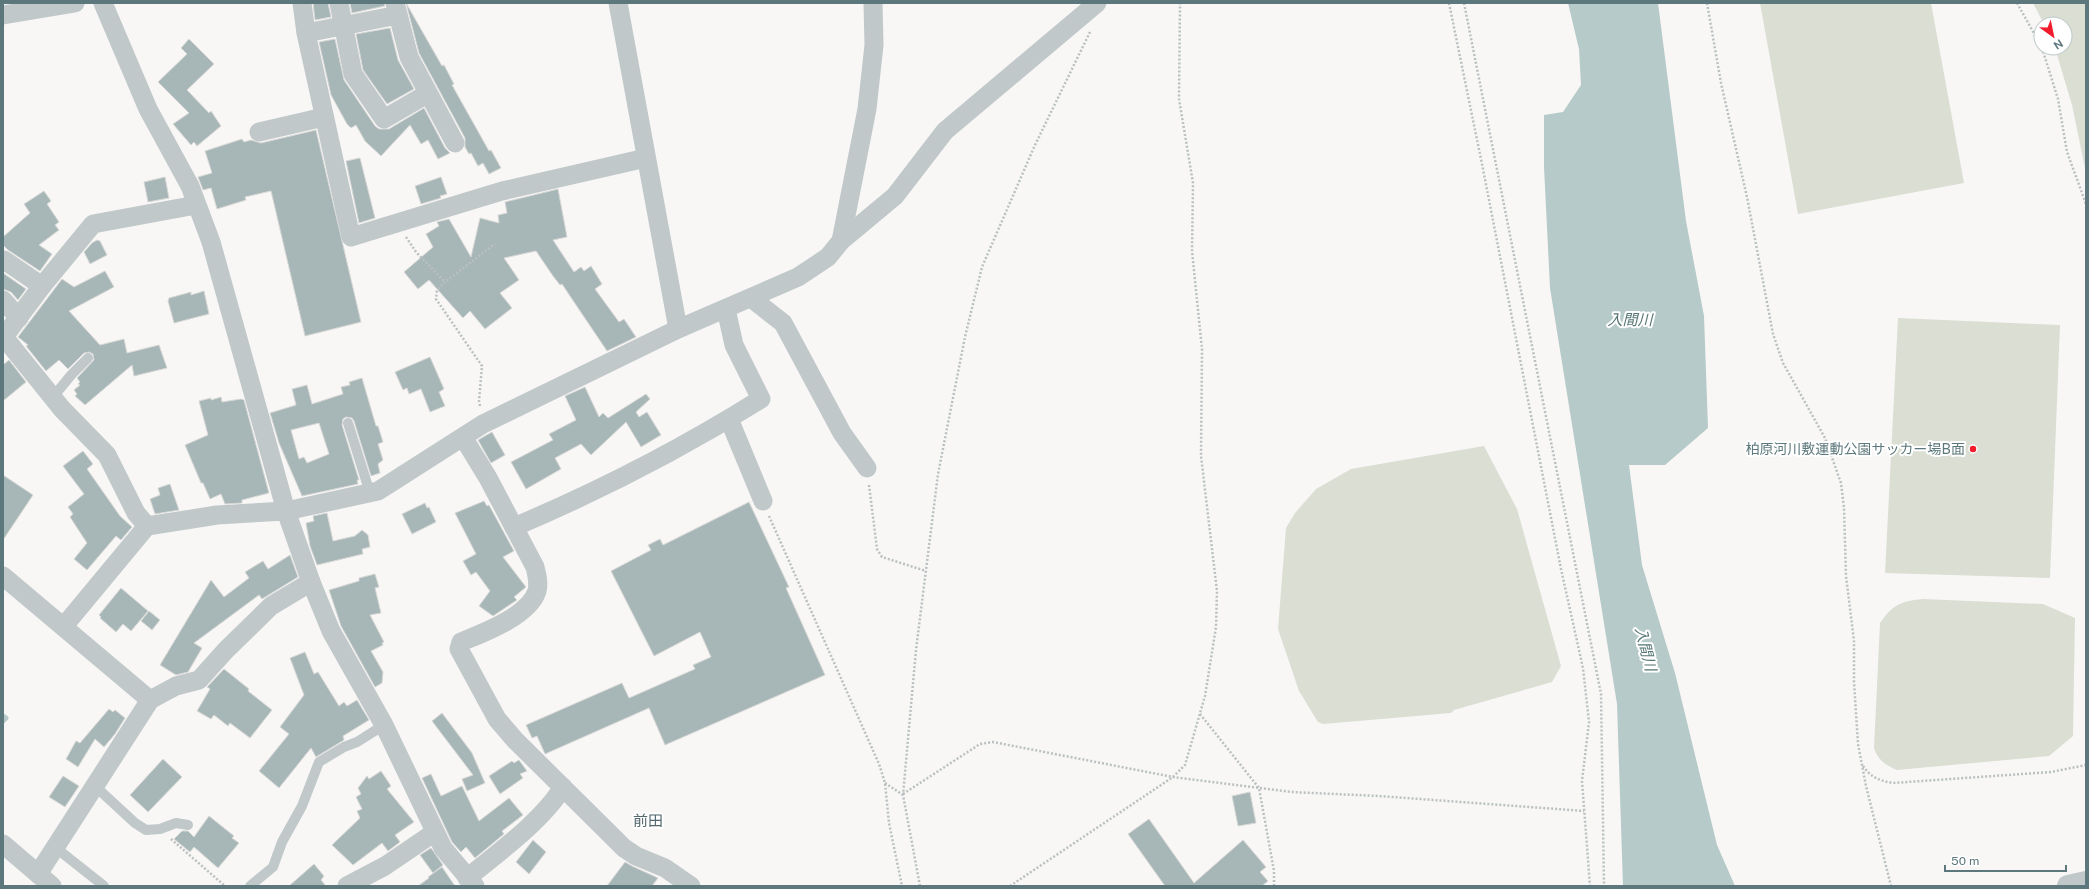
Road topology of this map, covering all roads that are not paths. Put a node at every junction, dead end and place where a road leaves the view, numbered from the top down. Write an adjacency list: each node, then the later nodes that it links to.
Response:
1 (75, 3): 9 (street)
2 (103, 3): 17 (street)
3 (302, 3): 11 (street)
4 (339, 3): 10 (street)
5 (618, 3): 16 (street)
6 (874, 3): 18 (street)
7 (1097, 3): 18 (street)
8 (397, 9): 10 (street); 12 (street)
9 (3, 15)
10 (344, 25): 11 (street); 12 (street)
11 (306, 34): 13 (street)
12 (427, 94): 15 (street)
13 (324, 117): 14 (street); 16 (street)
14 (259, 132)
15 (455, 143)
16 (646, 158): 25 (street)
17 (196, 205): 20 (street); 35 (street)
18 (841, 241): 21 (street)
19 (3, 261): 20 (street)
20 (42, 286): 24 (street)
21 (751, 298): 23 (street); 32 (street)
22 (3, 300): 24 (street)
23 (726, 310): 25 (street); 29 (street)
24 (20, 318): 26 (street)
25 (678, 329): 31 (street)
26 (4, 337): 28 (street)
27 (88, 358): 28 (lane)
28 (53, 397): 36 (street)
29 (729, 419): 34 (street); 37 (street)
30 (348, 423): 33 (lane)
31 (463, 437): 33 (street); 37 (street)
32 (867, 468)
33 (370, 493): 35 (street)
34 (763, 501)
35 (286, 511): 36 (street); 39 (street)
36 (147, 526): 40 (street)
37 (514, 527): 44 (street)
38 (3, 576): 40 (street)
39 (311, 582): 41 (street); 42 (street)
40 (64, 626): 41 (street)
41 (150, 700): 43 (street)
42 (384, 725): 46 (street); 53 (lane)
43 (96, 787): 45 (lane); 48 (street)
44 (563, 787): 50 (street); 55 (street)
45 (188, 825)
46 (434, 832): 50 (street); 54 (street)
47 (3, 844): 49 (street)
48 (56, 848): 49 (street); 52 (lane)
49 (45, 880)
50 (471, 882)
51 (2086, 882): 56 (street)
52 (104, 886)
53 (250, 886)
54 (347, 886)
55 (691, 886)
56 (2068, 886)

